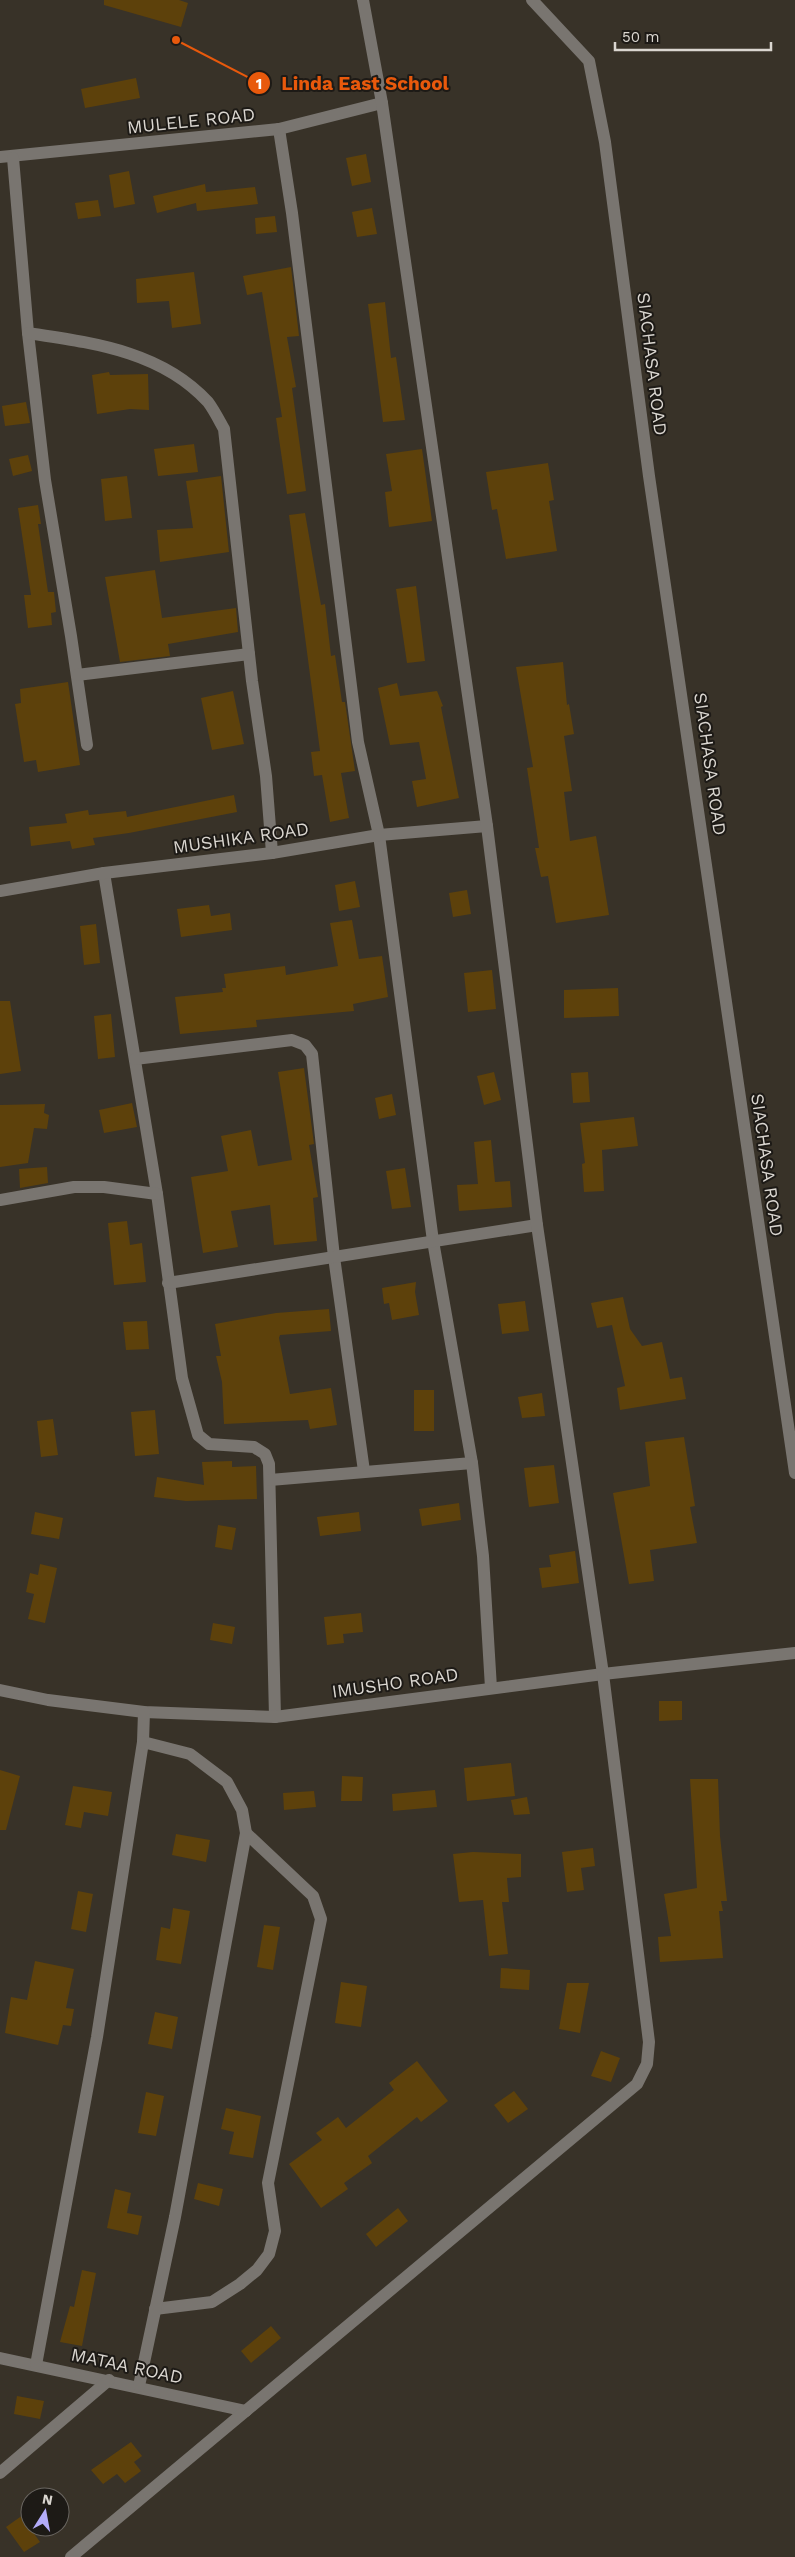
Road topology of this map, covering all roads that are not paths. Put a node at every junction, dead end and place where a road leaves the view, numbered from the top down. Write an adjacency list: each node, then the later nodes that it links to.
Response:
1 (363, 0): 3 (street)
2 (532, 0): 25 (street, SIACHASA ROAD)
3 (382, 103): 4 (street, MULELE ROAD); 11 (street)
4 (279, 130): 6 (street, MULELE ROAD); 12 (street)
5 (0, 157): 6 (street, MULELE ROAD)
6 (13, 158): 7 (street)
7 (28, 333): 8 (street); 9 (street)
8 (249, 654): 9 (street); 13 (street)
9 (77, 675): 10 (street)
10 (87, 745)
11 (487, 826): 12 (street, MUSHIKA ROAD); 19 (street)
12 (379, 835): 13 (street, MUSHIKA ROAD); 20 (street)
13 (272, 852): 14 (street, MUSHIKA ROAD)
14 (104, 874): 15 (street, MUSHIKA ROAD); 16 (street)
15 (0, 891)
16 (135, 1059): 17 (street); 21 (street)
17 (157, 1194): 18 (street); 22 (street)
18 (0, 1200)
19 (537, 1225): 20 (street); 28 (street)
20 (433, 1241): 21 (street); 23 (street)
21 (334, 1257): 22 (street); 24 (street)
22 (168, 1283): 26 (street)
23 (472, 1463): 24 (street); 29 (street)
24 (364, 1471): 26 (street)
25 (795, 1473)
26 (270, 1480): 32 (street)
27 (795, 1653): 28 (street, IMUSHO ROAD)
28 (603, 1674): 29 (street, IMUSHO ROAD); 40 (street)
29 (491, 1688): 32 (street, IMUSHO ROAD)
30 (0, 1690): 31 (street, IMUSHO ROAD)
31 (144, 1712): 32 (street, IMUSHO ROAD); 33 (street)
32 (275, 1717)
33 (143, 1742): 34 (street); 37 (street)
34 (246, 1834): 35 (street); 35 (street)
35 (154, 2309): 39 (street)
36 (0, 2358): 37 (street, MATAA ROAD)
37 (36, 2365): 38 (street, MATAA ROAD)
38 (109, 2380): 39 (street, MATAA ROAD); 41 (street)
39 (139, 2386): 40 (street, MATAA ROAD)
40 (246, 2411): 42 (street)
41 (0, 2473)
42 (71, 2557)

